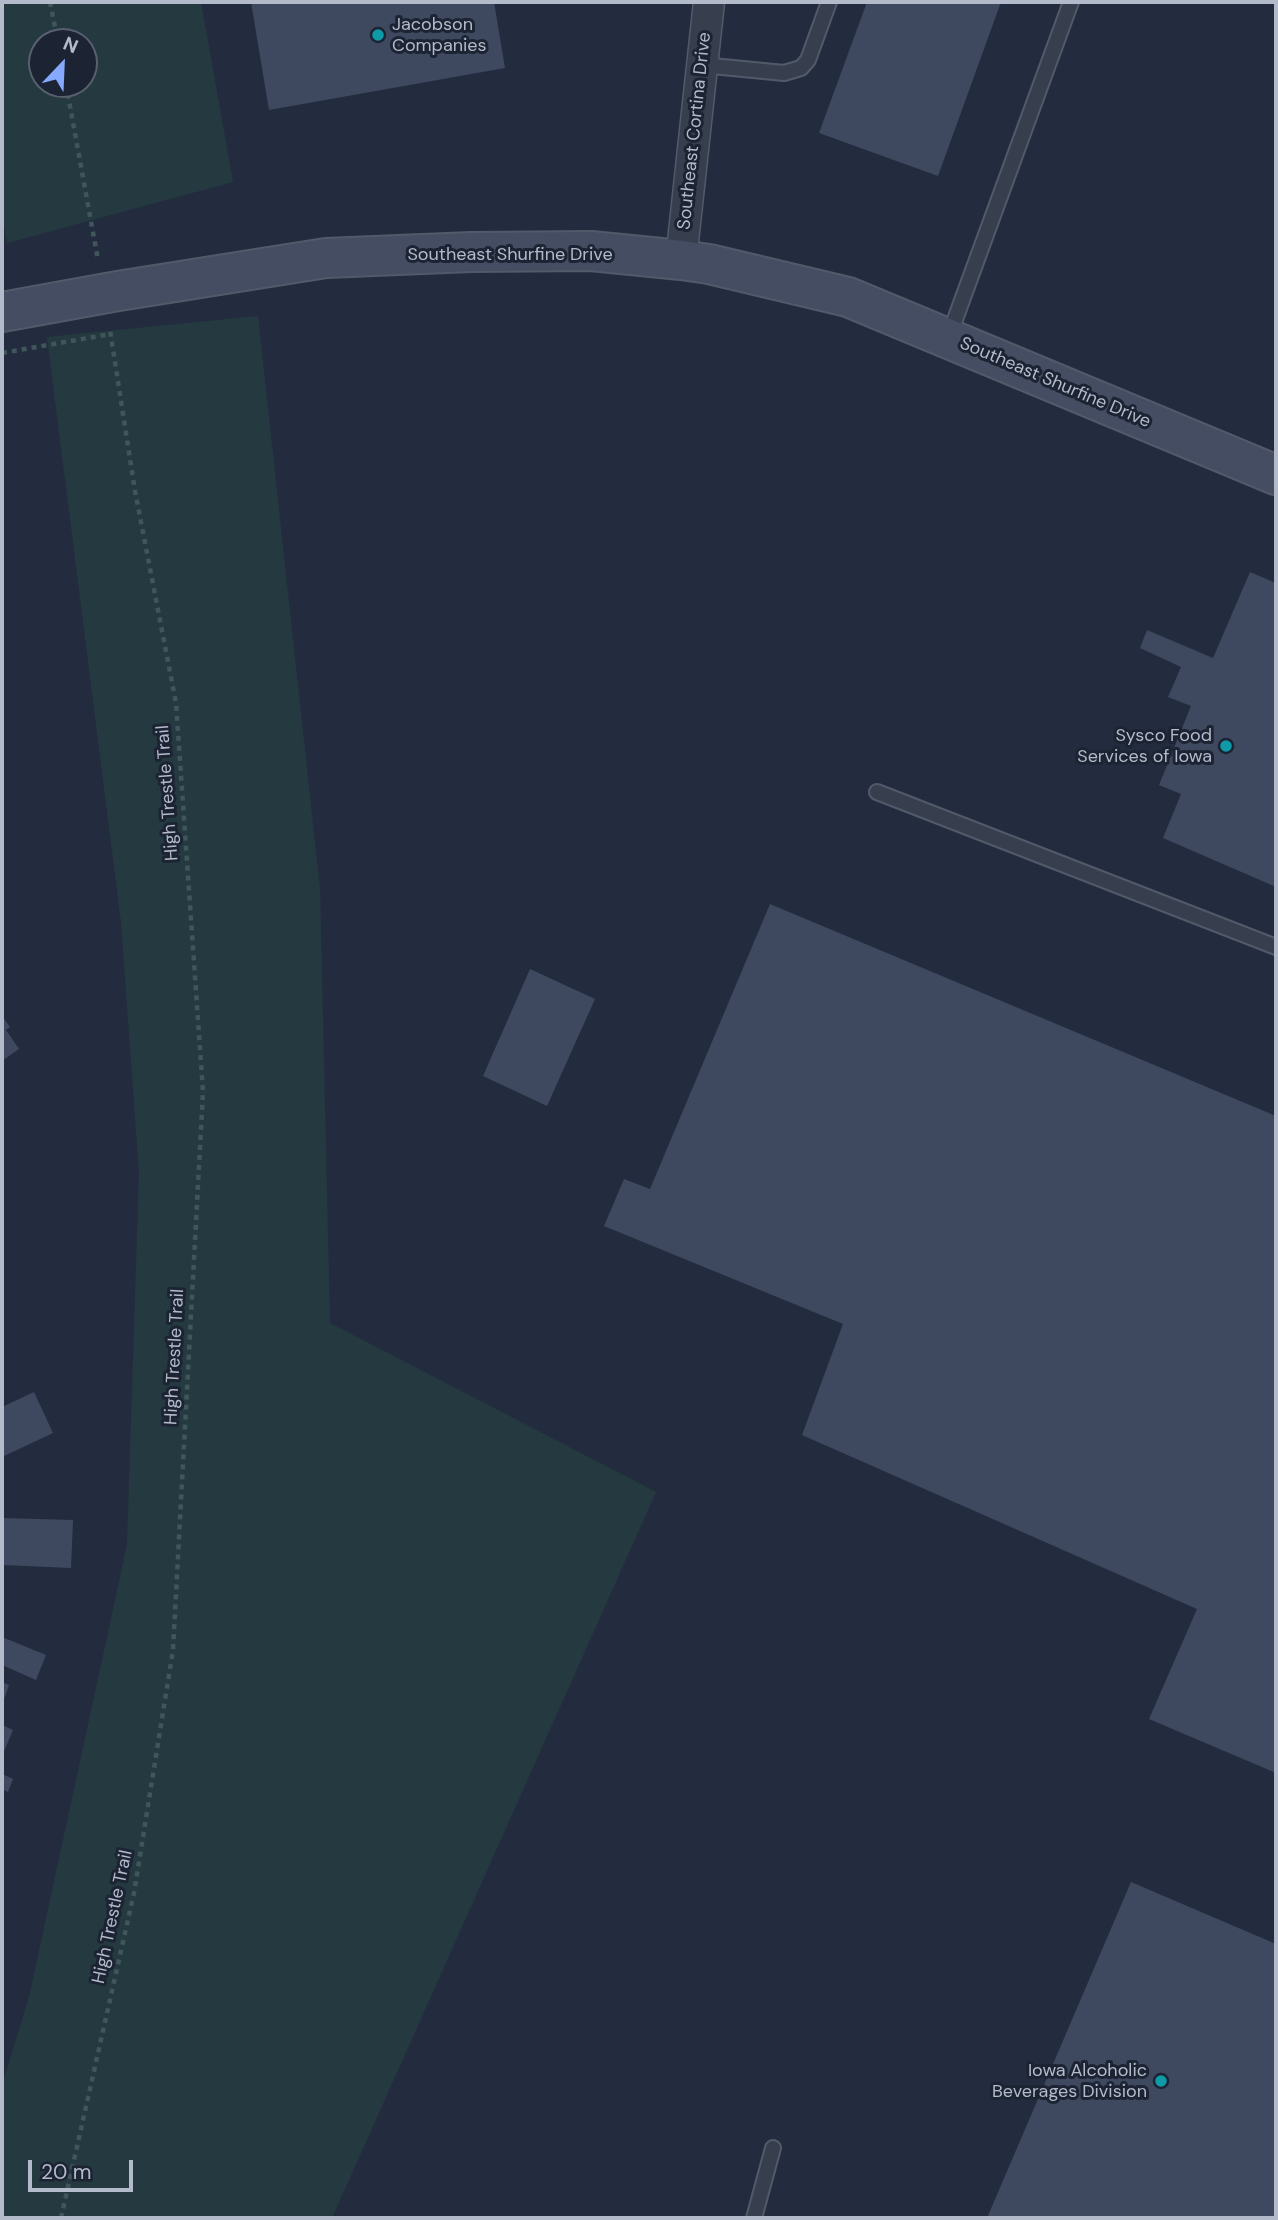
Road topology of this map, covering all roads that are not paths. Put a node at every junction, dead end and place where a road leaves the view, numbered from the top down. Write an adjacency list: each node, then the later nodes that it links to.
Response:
1 (709, 2): 4 (street, Southeast Cortina Drive)
2 (829, 2): 4 (lane)
3 (1071, 2): 7 (lane)
4 (702, 65): 5 (street, Southeast Cortina Drive)
5 (681, 260): 6 (street, Southeast Shurfine Drive); 7 (street, Southeast Shurfine Drive)
6 (2, 312)
7 (948, 339): 8 (street, Southeast Shurfine Drive)
8 (1276, 475)
9 (877, 792): 10 (lane)
10 (1276, 947)
11 (773, 2148): 12 (lane)
12 (754, 2218)

